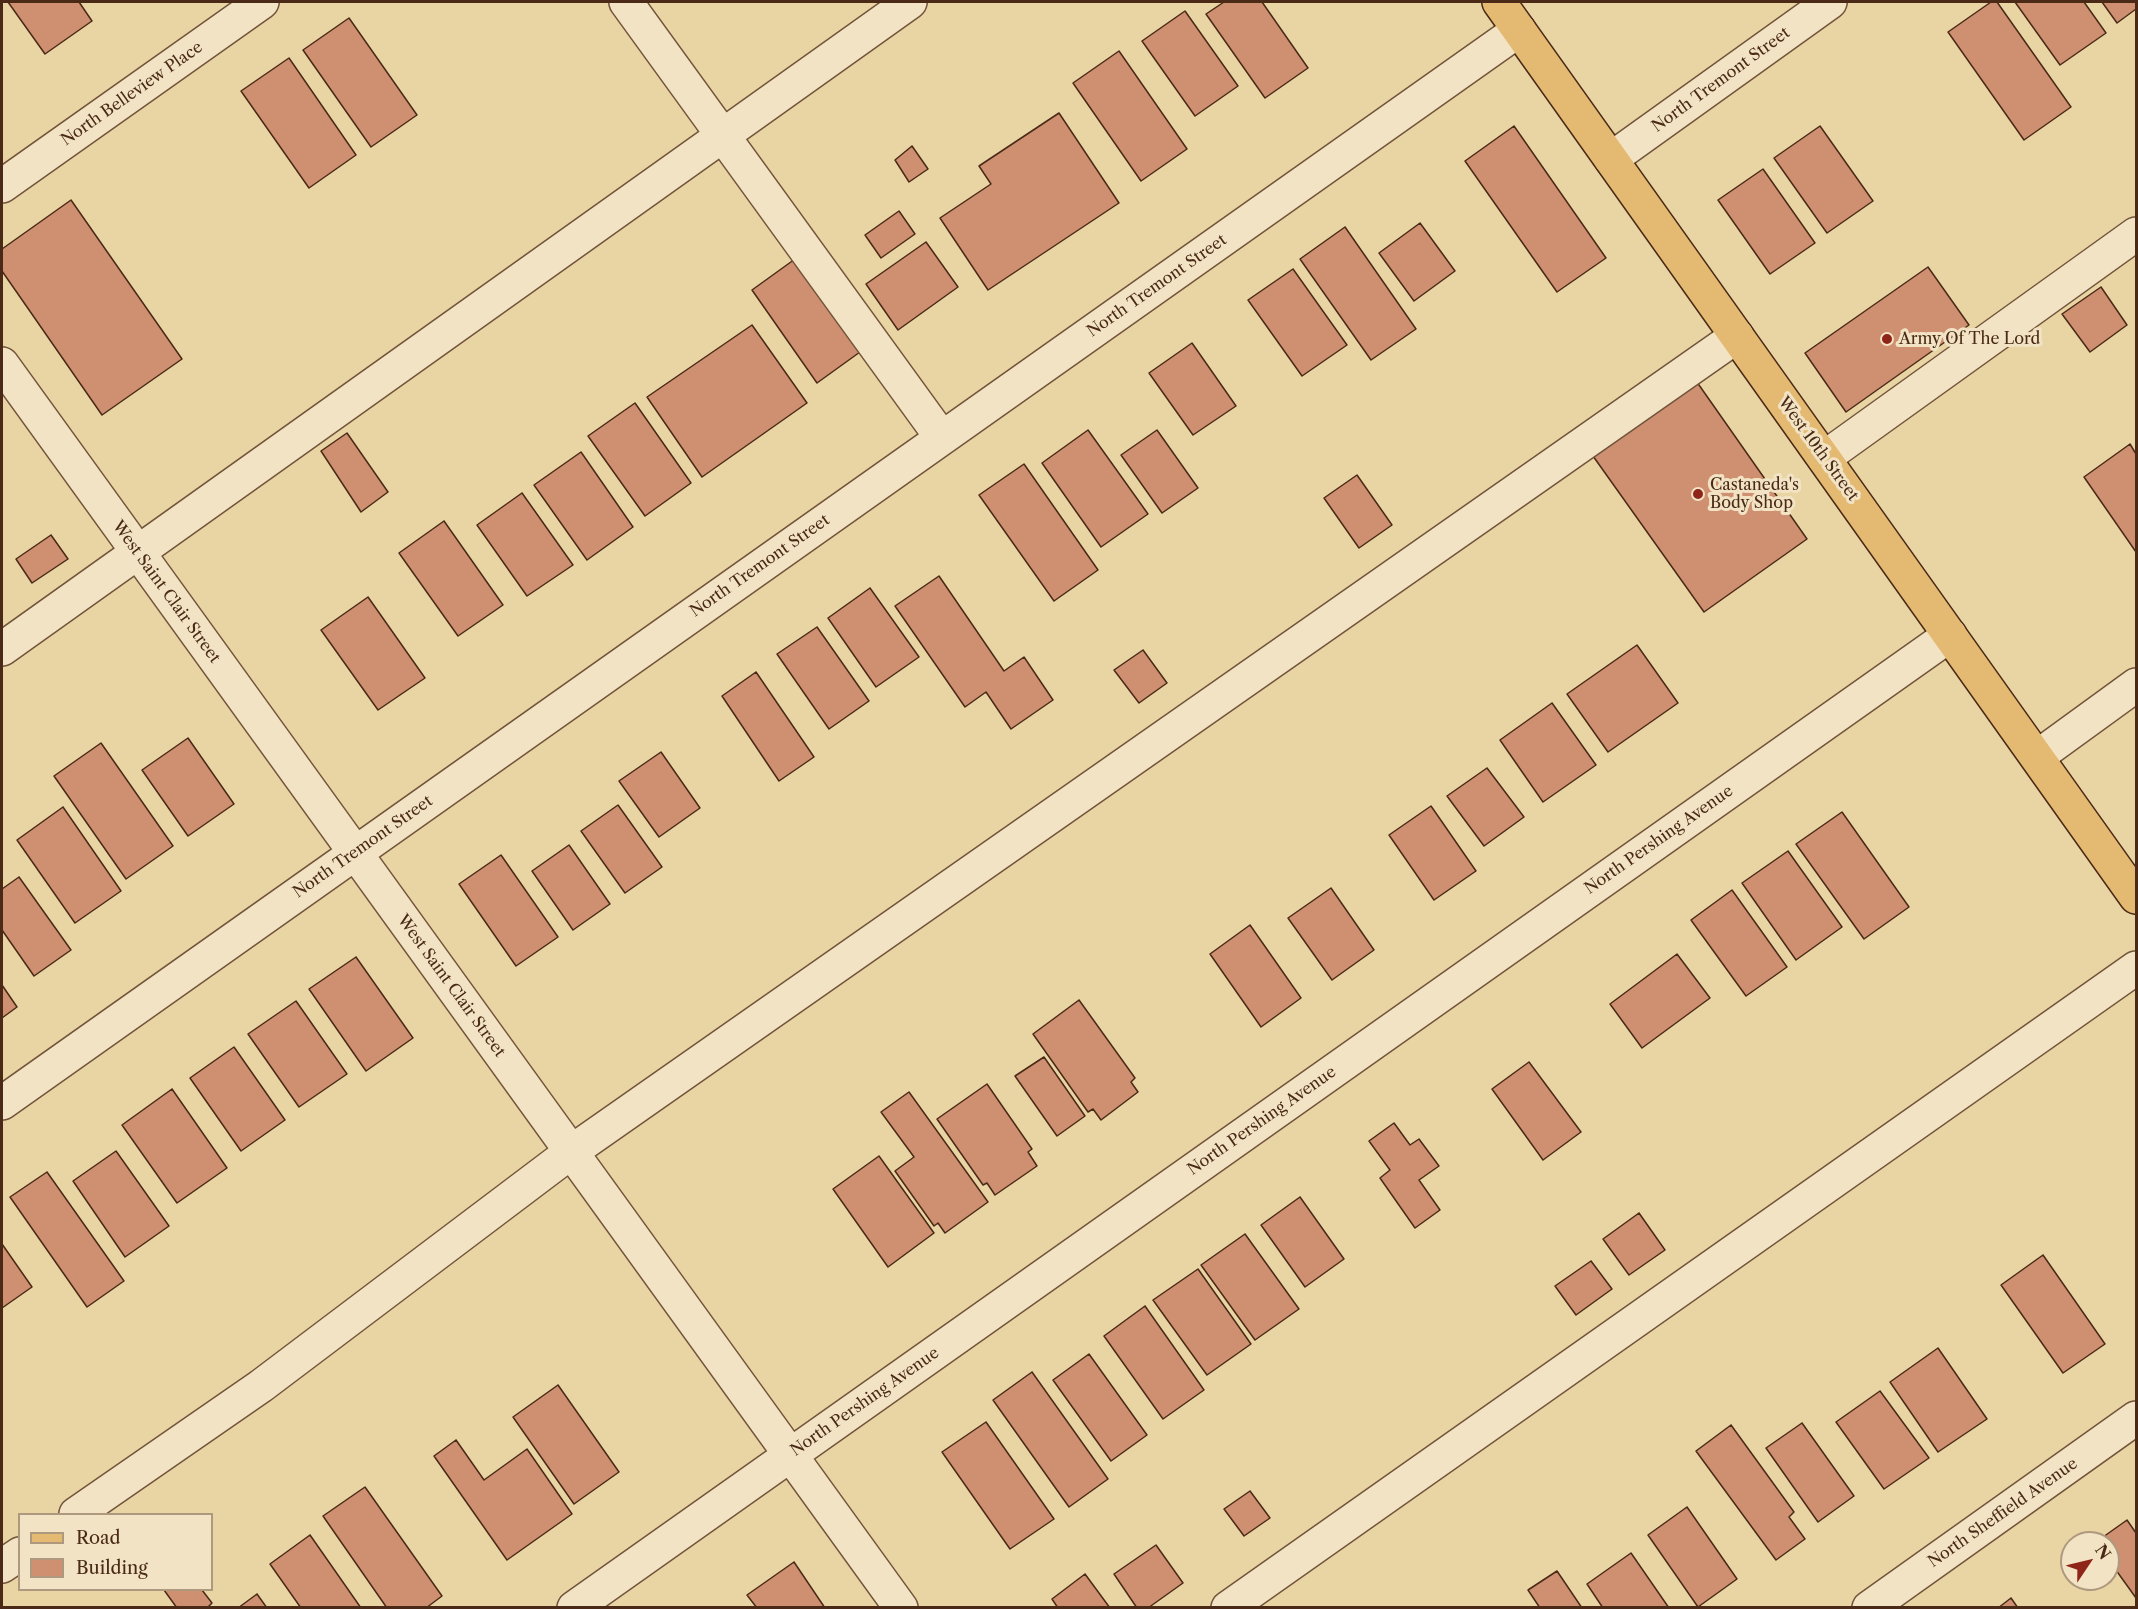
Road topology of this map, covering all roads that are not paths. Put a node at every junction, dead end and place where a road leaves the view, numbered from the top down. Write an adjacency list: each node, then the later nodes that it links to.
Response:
1 (262, 2): 9 (street, North Belleview Place)
2 (626, 2): 7 (street)
3 (910, 2): 7 (street)
4 (1499, 2): 6 (main road, West 10th Street)
5 (1830, 2): 8 (street, North Tremont Street)
6 (1519, 30): 8 (main road, West 10th Street); 13 (street, North Tremont Street)
7 (722, 135): 13 (street); 15 (street)
8 (1611, 159): 11 (main road, West 10th Street)
9 (2, 186)
10 (2136, 234): 14 (street)
11 (1737, 336): 14 (main road, West 10th Street); 24 (street)
12 (2, 364): 15 (street, West Saint Clair Street)
13 (942, 438): 20 (street, North Tremont Street)
14 (1824, 458): 16 (main road, West 10th Street)
15 (137, 552): 17 (street); 20 (street, West Saint Clair Street)
16 (1950, 635): 19 (main road, West 10th Street); 26 (street, North Pershing Avenue)
17 (2, 649)
18 (2136, 685): 19 (street)
19 (2037, 757): 21 (main road, West 10th Street)
20 (355, 853): 23 (street, North Tremont Street); 24 (street, West Saint Clair Street)
21 (2136, 897)
22 (2136, 968): 32 (street)
23 (2, 1103)
24 (571, 1152): 26 (street, West Saint Clair Street); 27 (street)
25 (2136, 1418): 33 (street, North Sheffield Avenue)
26 (790, 1455): 30 (street, North Pershing Avenue); 31 (street, West Saint Clair Street)
27 (79, 1513)
28 (18, 1555): 29 (street)
29 (2, 1566)
30 (574, 1608)
31 (901, 1608)
32 (1228, 1608)
33 (1869, 1608)

